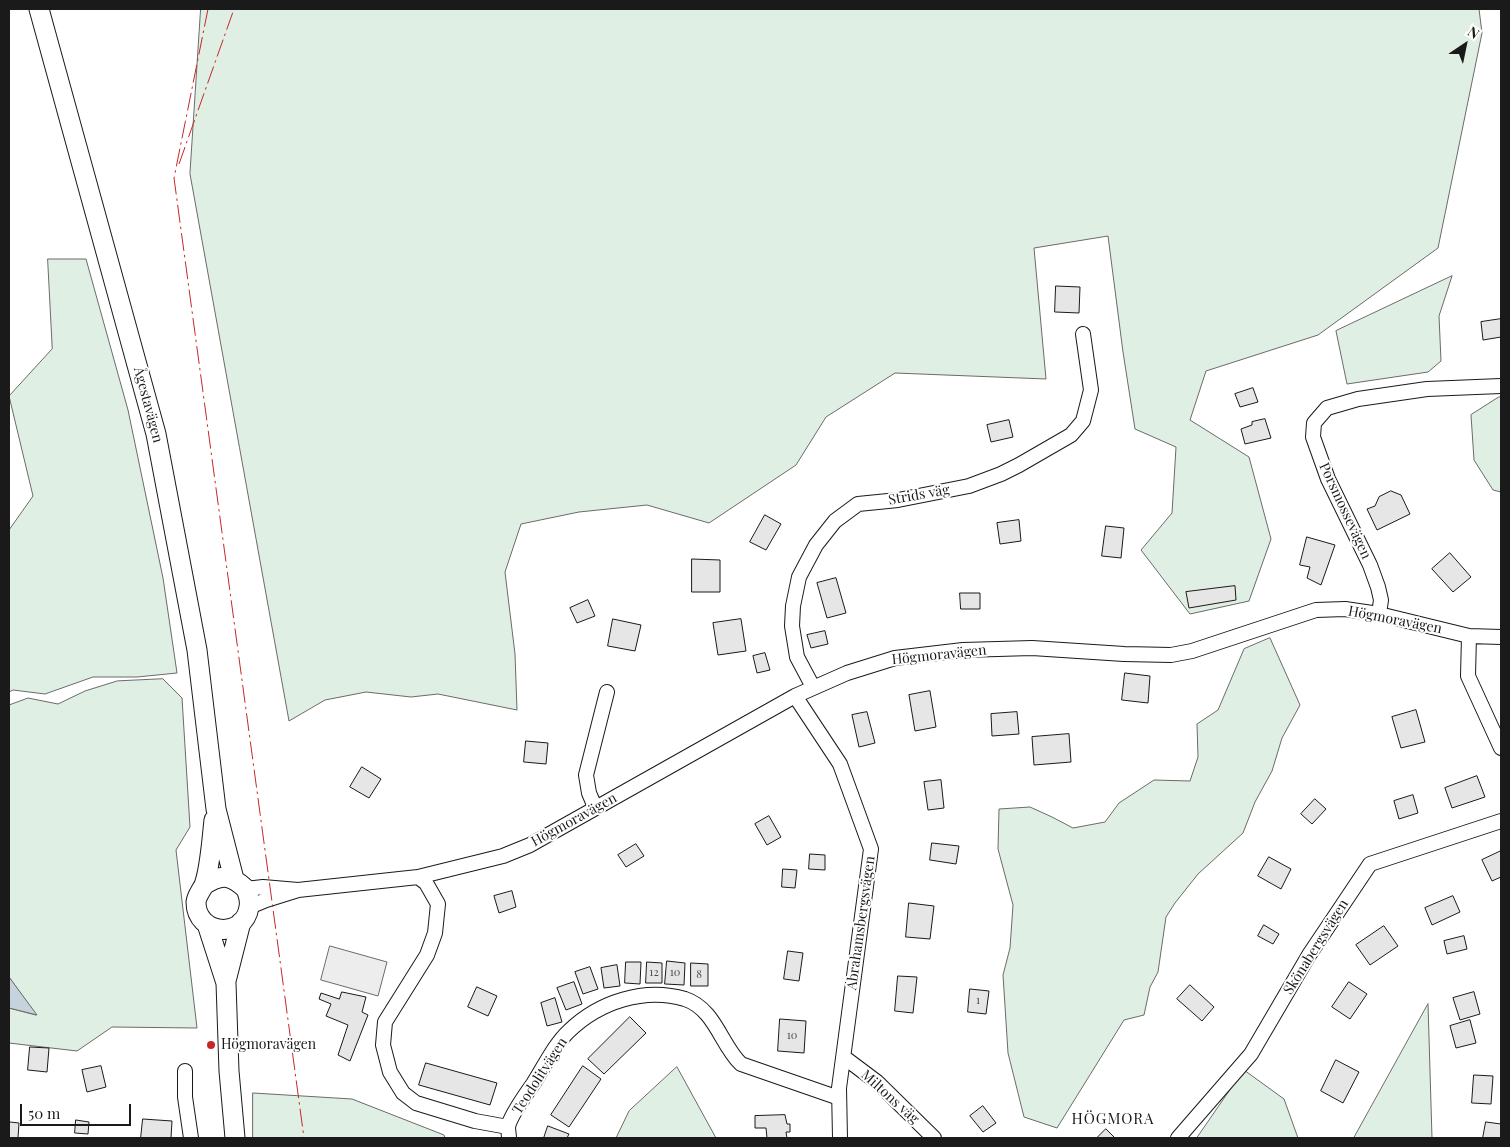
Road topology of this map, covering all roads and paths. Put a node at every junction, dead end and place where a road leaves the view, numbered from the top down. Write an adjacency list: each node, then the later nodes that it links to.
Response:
1 (39, 9): 12 (main road, Ågestavägen)
2 (1083, 334): 7 (street, Strids väg)
3 (1501, 386): 4 (street, Porsmossevägen)
4 (1379, 614): 5 (street, Högmoravägen); 7 (street, Högmoravägen)
5 (1469, 636): 6 (street, Högmoravägen); 10 (street)
6 (1501, 637)
7 (813, 687): 9 (street, Högmoravägen)
8 (607, 692): 11 (street)
9 (795, 696): 11 (street, Högmoravägen); 21 (street, Abrahamsbergsvägen)
10 (1501, 748)
11 (595, 807): 14 (street, Högmoravägen)
12 (216, 809): 15 (main road, Ågestavägen); 16 (main road, Ågestavägen)
13 (1501, 821): 29 (street, Skönabergsvägen)
14 (418, 877): 17 (street, Högmoravägen); 24 (street)
15 (240, 884): 16 (main road); 17 (street, Högmoravägen); 18 (main road, Ågestavägen)
16 (204, 885): 19 (main road, Ågestavägen)
17 (298, 890): 18 (street, Högmoravägen)
18 (245, 915): 19 (main road); 20 (main road, Ågestavägen)
19 (207, 924): 20 (main road, Ågestavägen)
20 (226, 983): 26 (main road, Ågestavägen)
21 (844, 1058): 23 (street, Abrahamsbergsvägen); 28 (street, Miltons väg)
22 (185, 1071): 25 (street)
23 (839, 1098): 24 (street, Teodolitvägen); 27 (street, Abrahamsbergsvägen)
24 (509, 1133)
25 (191, 1138)
26 (235, 1138)
27 (840, 1138)
28 (934, 1138)
29 (1178, 1138)

